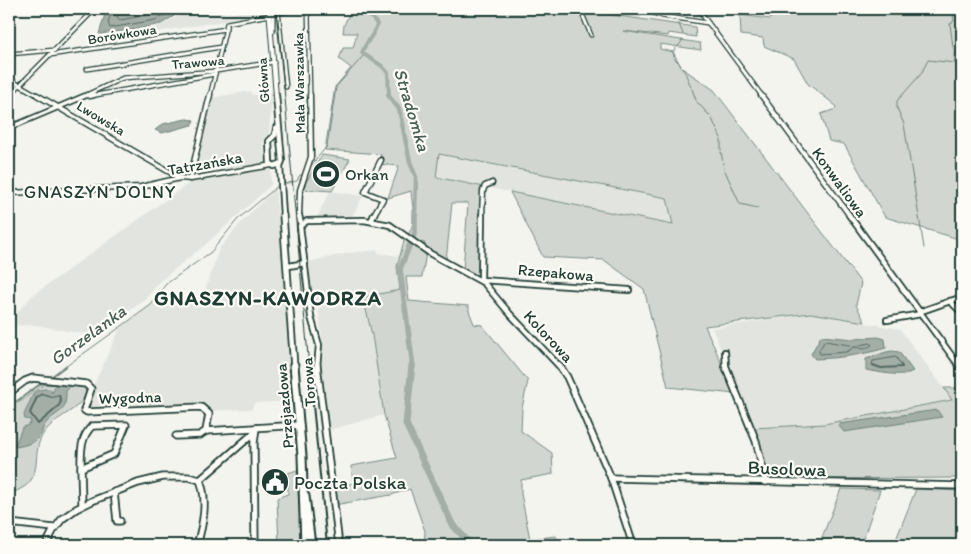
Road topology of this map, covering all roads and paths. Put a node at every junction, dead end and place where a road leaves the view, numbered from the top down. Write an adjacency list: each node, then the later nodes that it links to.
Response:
1 (95, 9): 15 (street)
2 (271, 9): 8 (main road, Główna); 11 (main road, Główna)
3 (307, 9): 7 (street, Mała Warszawka); 31 (street, Mała Warszawka)
4 (580, 9): 12 (street)
5 (640, 9): 9 (street)
6 (698, 9): 9 (street, Konwaliowa)
7 (279, 11): 8 (street, Mała Warszawka); 23 (street)
8 (271, 14): 10 (street, Mała Warszawka); 11 (street, Główna); 13 (main road, Główna)
9 (708, 22): 47 (street, Konwaliowa)
10 (226, 28): 14 (street); 17 (street, Borówkowa)
11 (273, 31): 13 (main road, Główna)
12 (591, 35)
13 (272, 38): 18 (main road, Główna)
14 (222, 47): 19 (street); 20 (street)
15 (55, 50): 16 (street); 17 (street)
16 (9, 54)
17 (50, 55): 22 (street)
18 (274, 62): 20 (street, Trawowa); 27 (main road, Główna)
19 (87, 69)
20 (215, 73): 25 (street); 25 (street, Trawowa); 35 (street)
21 (9, 79): 22 (street, Lwowska)
22 (21, 84): 24 (street); 26 (street, Lwowska)
23 (286, 86)
24 (9, 96)
25 (84, 97): 26 (street)
26 (60, 107): 28 (street); 34 (street, Lwowska)
27 (278, 120): 29 (main road, Główna); 30 (main road, Główna)
28 (9, 128)
29 (273, 138): 30 (main road); 33 (main road, Główna)
30 (280, 139): 33 (main road, Główna)
31 (311, 156): 39 (street, Torowa)
32 (381, 160): 38 (street)
33 (274, 164): 35 (street, Tatrzańska); 40 (main road, Przejazdowa)
34 (180, 178): 35 (street, Tatrzańska); 37 (street, Tatrzańska)
35 (190, 179)
36 (492, 183): 43 (street)
37 (9, 193)
38 (371, 221): 39 (street, Kolorowa); 43 (street, Kolorowa)
39 (303, 223): 41 (street, Torowa)
40 (284, 226): 42 (main road, Przejazdowa); 49 (main road, Przejazdowa)
41 (304, 263): 42 (street); 74 (street, Torowa)
42 (289, 266): 49 (main road, Przejazdowa)
43 (481, 280): 44 (street, Rzepakowa); 59 (street, Kolorowa)
44 (629, 290)
45 (962, 297): 46 (street)
46 (950, 301): 47 (street); 48 (street)
47 (920, 313): 50 (street); 52 (street, Konwaliowa)
48 (962, 313)
49 (290, 314): 54 (main road, Przejazdowa)
50 (887, 320)
51 (725, 352): 61 (street)
52 (962, 369)
53 (9, 393): 56 (street, Wygodna)
54 (300, 425): 55 (street); 64 (main road, Przejazdowa)
55 (256, 430): 56 (street); 60 (street); 71 (street)
56 (206, 431): 57 (street)
57 (176, 436)
58 (81, 468): 58 (street); 65 (street)
59 (611, 478): 61 (street, Busolowa); 75 (street, Kolorowa)
60 (200, 480): 63 (street); 70 (street)
61 (766, 482): 62 (street, Busolowa)
62 (962, 486)
63 (114, 492): 65 (street); 66 (street)
64 (304, 496): 72 (main road, Przejazdowa); 73 (main road, Przejazdowa)
65 (82, 505): 68 (street)
66 (120, 521)
67 (9, 522): 68 (street)
68 (54, 528): 69 (street)
69 (46, 545)
70 (197, 545)
71 (255, 545)
72 (306, 545)
73 (311, 545)
74 (339, 545)
75 (633, 545)

